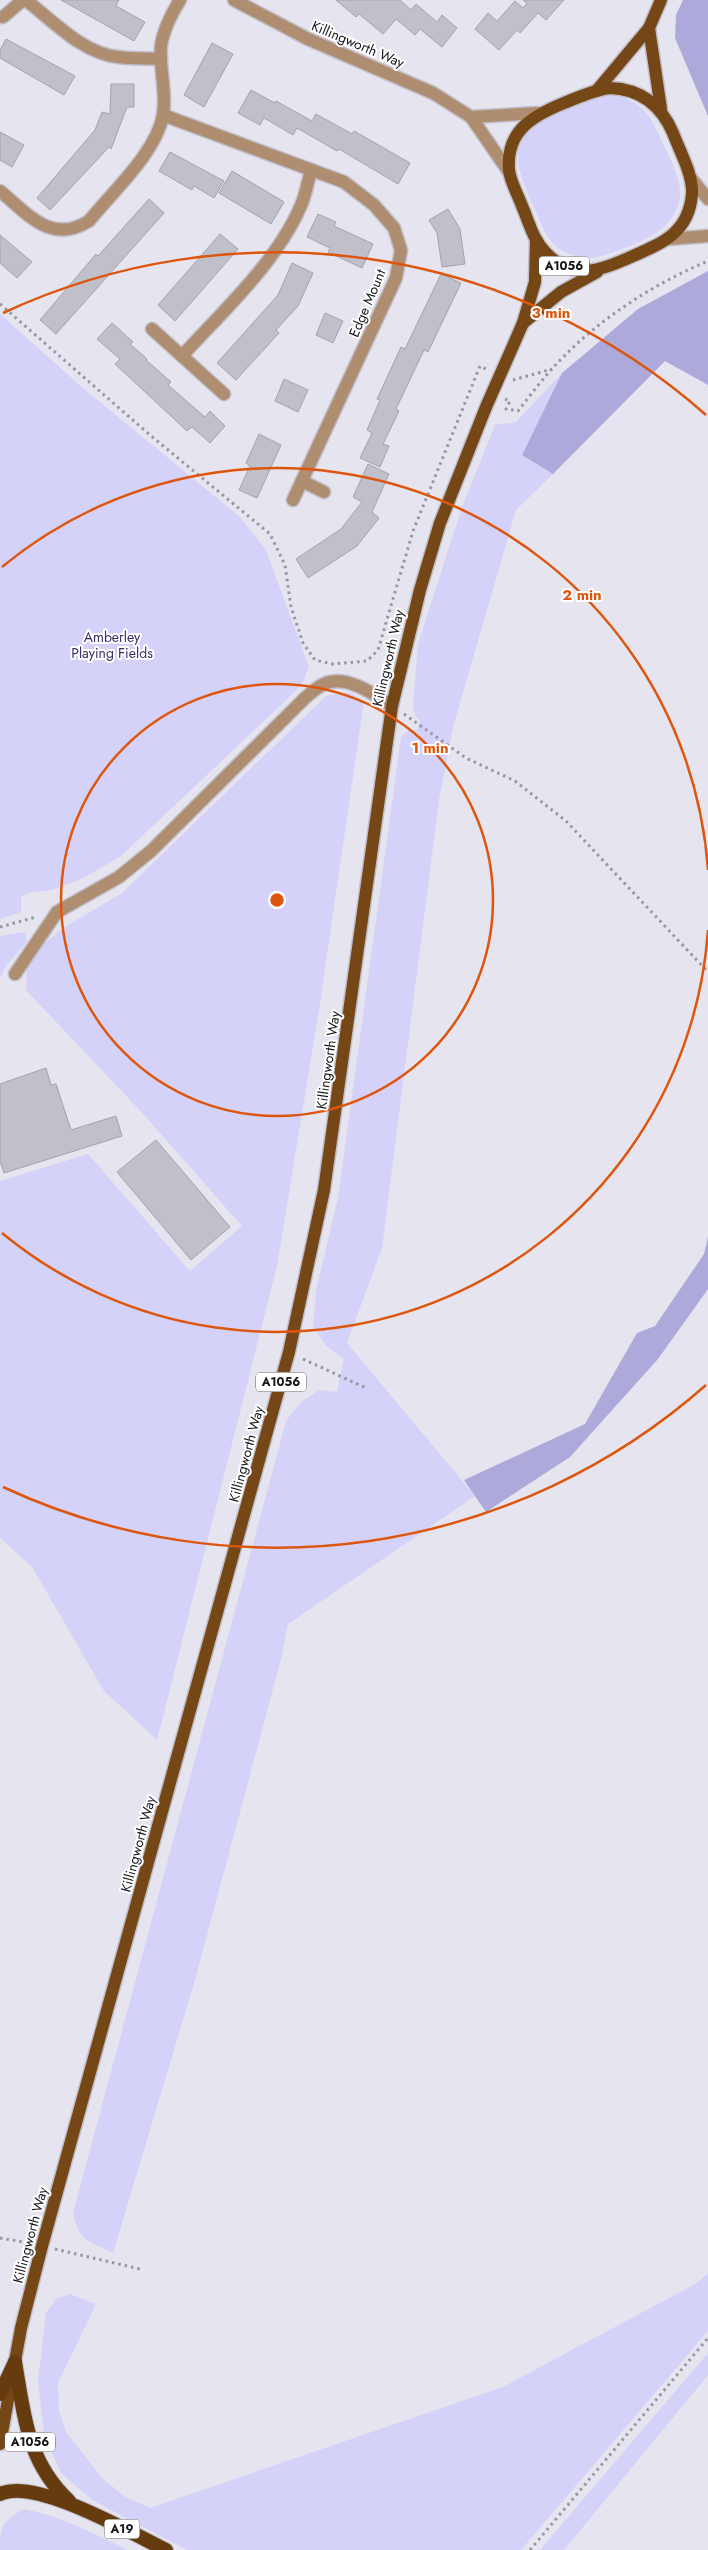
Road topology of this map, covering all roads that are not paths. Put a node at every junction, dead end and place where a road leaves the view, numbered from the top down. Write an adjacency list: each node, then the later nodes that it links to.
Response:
1 (25, 0): 5 (street); 7 (street)
2 (180, 0): 7 (street)
3 (234, 0): 12 (street, Killingworth Way)
4 (661, 0): 6 (main road, Killingworth Way / A1056)
5 (3, 18)
6 (649, 28): 8 (main road, Killingworth Way / A1056); 9 (main road, Killingworth Way / A1056)
7 (161, 58): 11 (street)
8 (598, 89): 9 (main road, Killingworth Way / A1056); 10 (main road, Killingworth Way / A1056)
9 (660, 109): 15 (main road, Killingworth Way / A1056)
10 (538, 114): 12 (street, Killingworth Way); 14 (main road, Killingworth Way / A1056)
11 (163, 116): 13 (street, Edge Mount); 16 (street)
12 (471, 117): 14 (street, Killingworth Way)
13 (311, 170): 24 (street); 26 (street, Edge Mount)
14 (509, 172): 20 (main road, Killingworth Way / A1056)
15 (690, 177): 17 (street); 19 (main road, Killingworth Way / A1056)
16 (0, 191)
17 (708, 199)
18 (708, 236): 19 (street)
19 (668, 239): 21 (main road, Killingworth Way / A1056)
20 (536, 240): 21 (main road, Killingworth Way / A1056); 22 (main road, Killingworth Way / A1056)
21 (602, 269): 22 (main road, Killingworth Way / A1056)
22 (523, 323): 29 (main road, Killingworth Way / A1056)
23 (152, 329): 24 (street)
24 (182, 356): 25 (street)
25 (224, 394)
26 (302, 481): 27 (street); 28 (street, Edge Mount)
27 (324, 492)
28 (293, 500)
29 (392, 706): 30 (street); 31 (main road, Killingworth Way / A1056)
30 (15, 974)
31 (15, 2362): 32 (highway); 33 (main road, Killingworth Way / A1056); 35 (highway, A1056)
32 (0, 2394)
33 (0, 2444)
34 (0, 2494): 35 (highway, A19)
35 (77, 2508): 36 (highway, A19)
36 (166, 2550)

